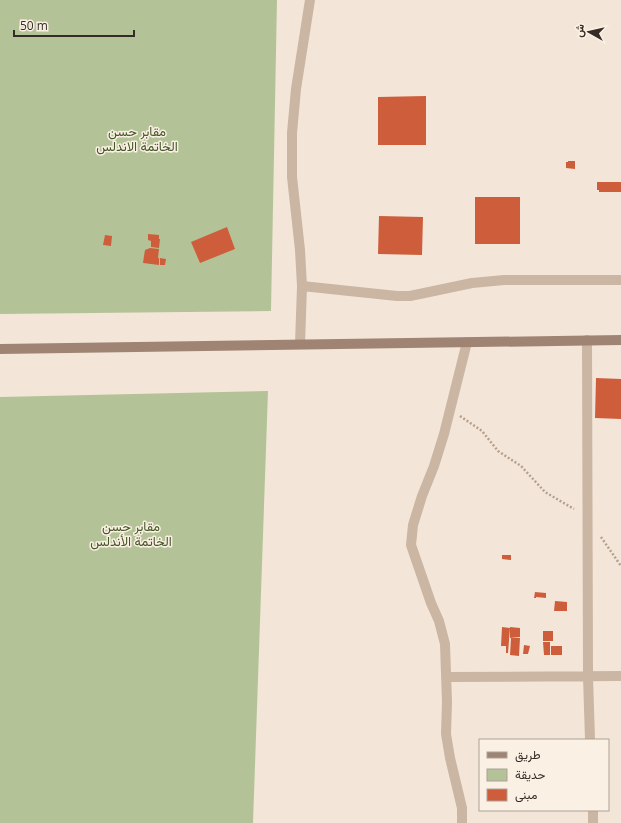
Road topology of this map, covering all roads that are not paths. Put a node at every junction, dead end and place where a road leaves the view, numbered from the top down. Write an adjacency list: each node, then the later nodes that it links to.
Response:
1 (310, 0): 3 (street)
2 (621, 280): 3 (street)
3 (302, 286): 7 (street)
4 (587, 340): 5 (street); 6 (street); 9 (street)
5 (621, 340)
6 (467, 342): 7 (street); 11 (street)
7 (300, 344): 8 (street)
8 (0, 349)
9 (588, 676): 10 (street); 11 (street); 12 (street)
10 (621, 676)
11 (447, 677): 14 (street)
12 (590, 739)
13 (593, 811): 15 (street)
14 (462, 823)
15 (593, 823)

